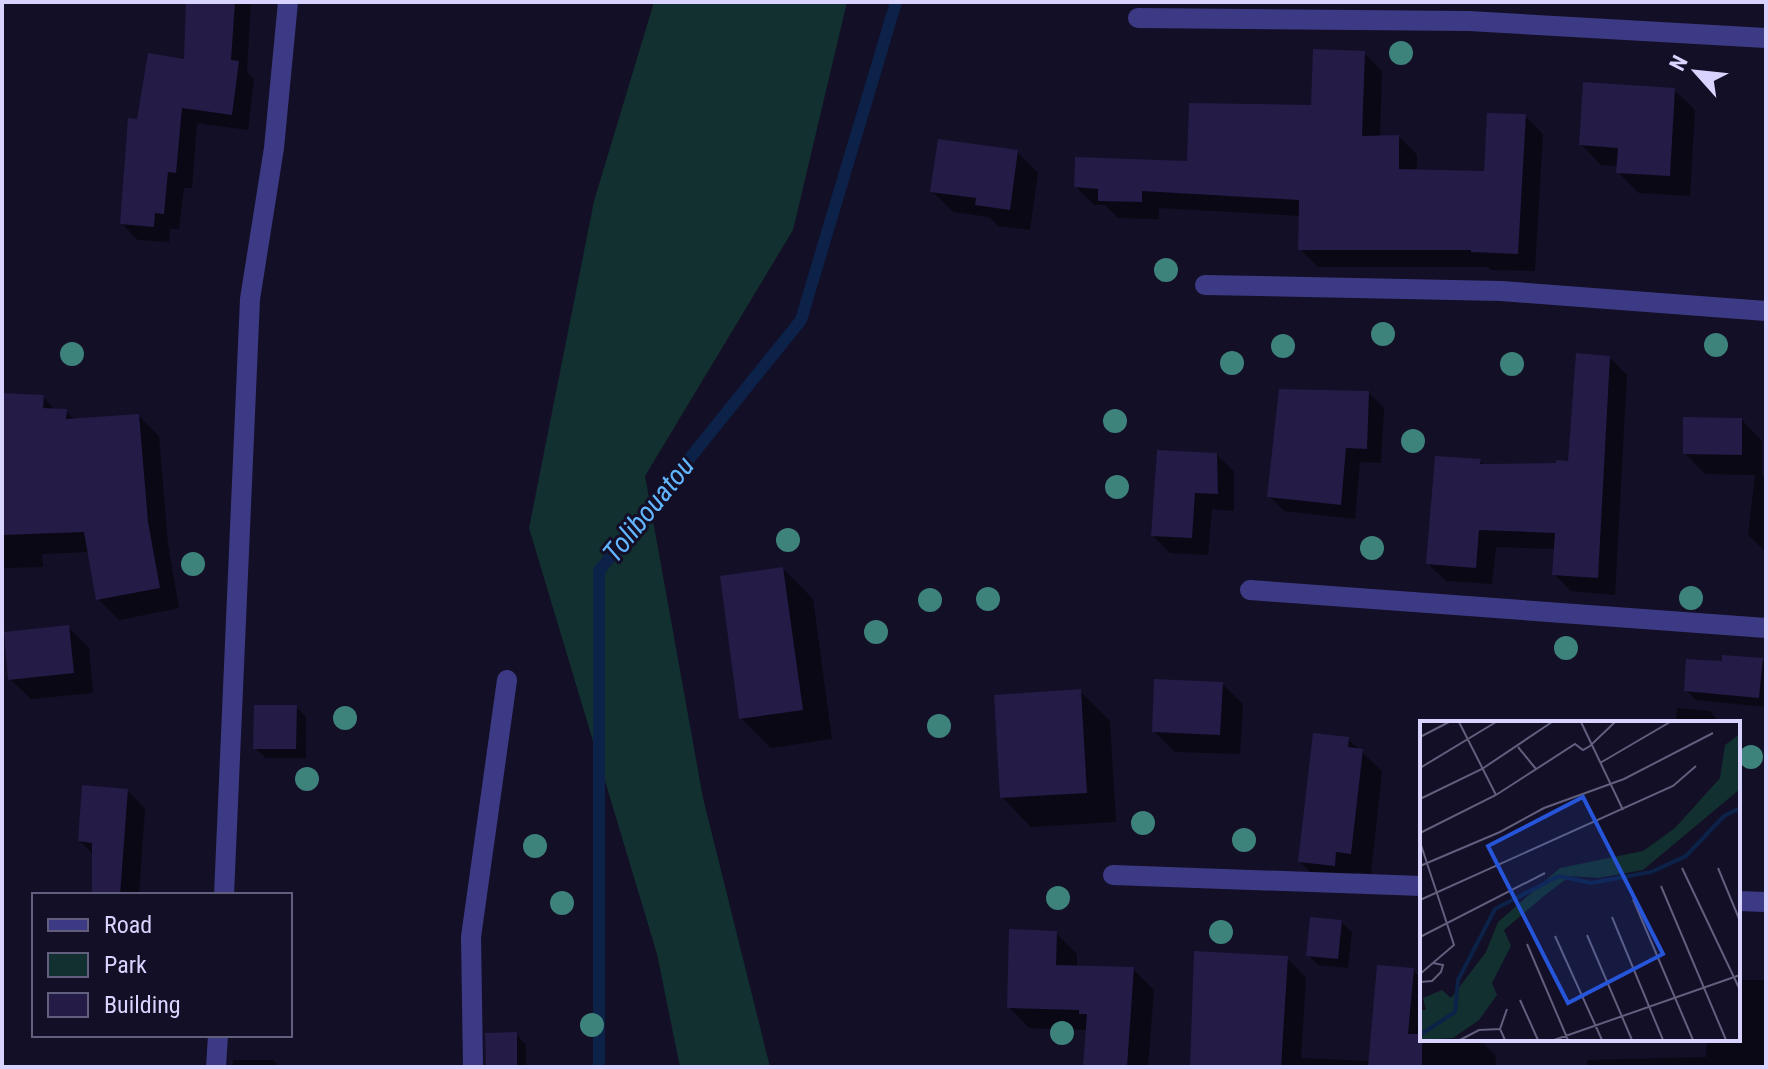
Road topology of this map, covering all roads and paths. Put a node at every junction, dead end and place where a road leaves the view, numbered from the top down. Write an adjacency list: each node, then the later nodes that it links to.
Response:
1 (288, 2): 11 (street)
2 (1138, 18): 3 (street)
3 (1766, 38)
4 (1205, 285): 5 (street)
5 (1766, 311)
6 (1250, 590): 7 (street)
7 (1766, 628)
8 (507, 680): 16 (street)
9 (1113, 875): 10 (street)
10 (1420, 886)
11 (224, 893)
12 (1740, 901): 13 (street)
13 (1766, 902)
14 (218, 1037): 15 (street)
15 (216, 1067)
16 (473, 1067)

